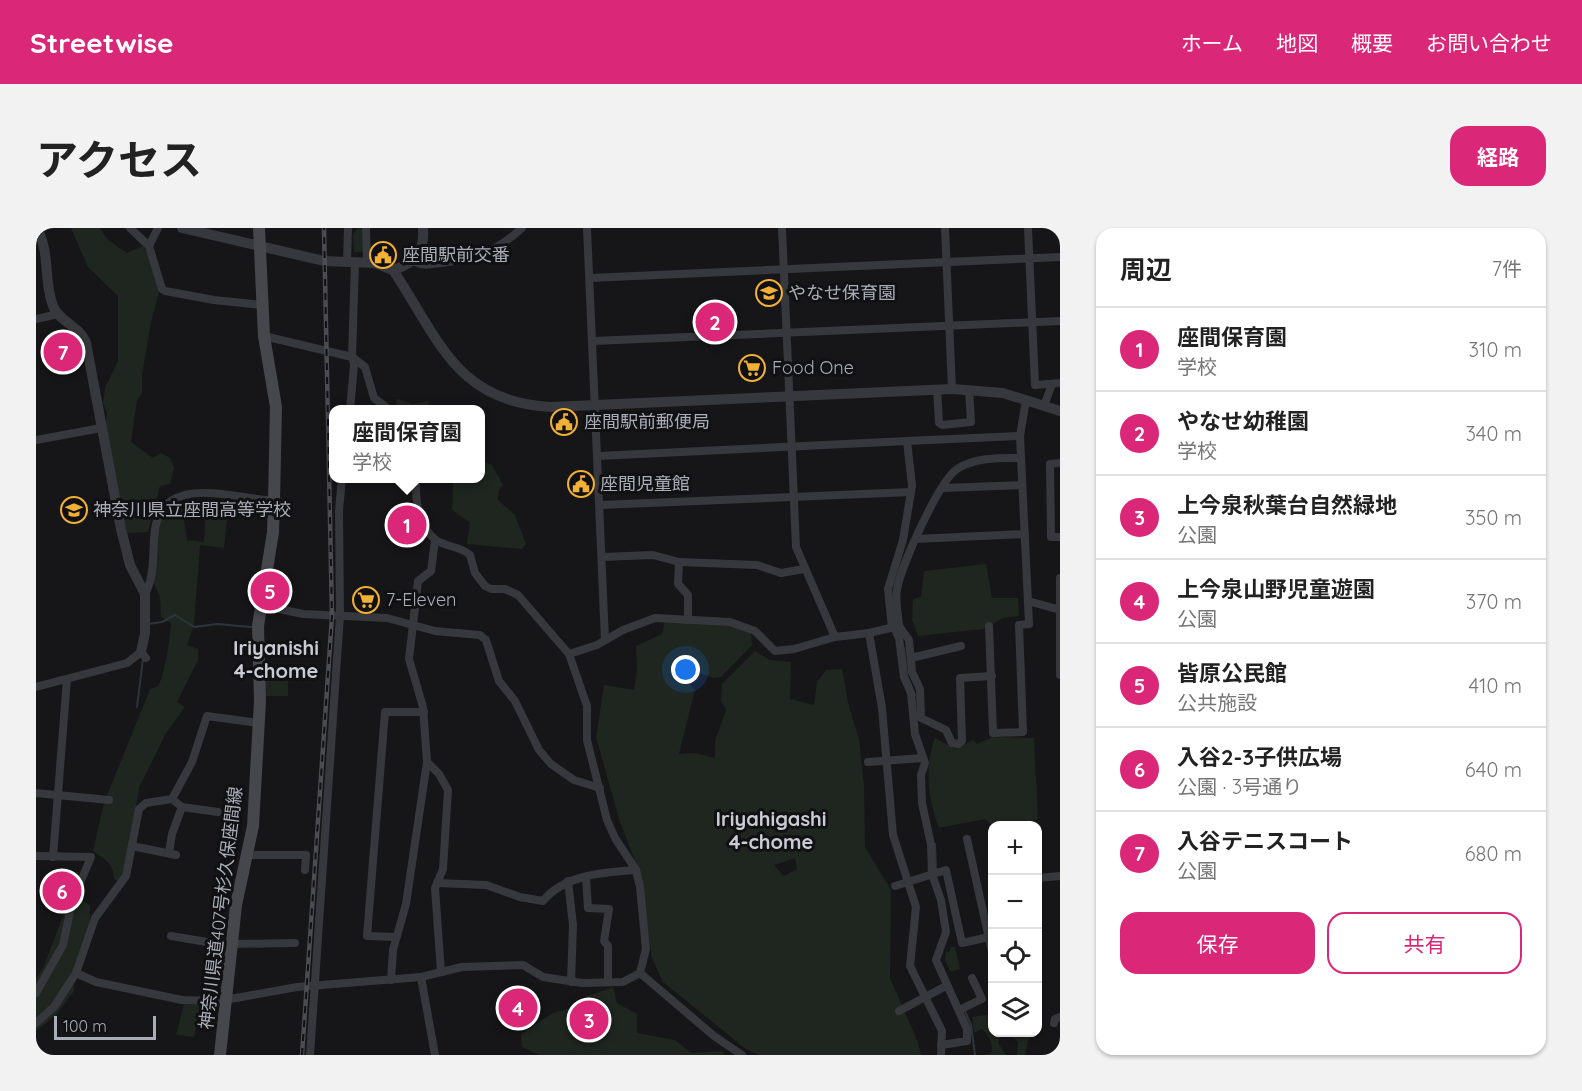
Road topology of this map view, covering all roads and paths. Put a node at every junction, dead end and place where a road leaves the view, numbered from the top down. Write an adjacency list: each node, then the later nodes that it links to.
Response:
1 (37, 228): 28 (street)
2 (130, 228): 17 (street)
3 (158, 228): 17 (street)
4 (182, 228): 16 (street)
5 (259, 228): 16 (main road, 神奈川県道407号杉久保座間線)
6 (348, 228): 21 (street)
7 (366, 228): 22 (street)
8 (423, 228): 20 (street)
9 (508, 228): 15 (street)
10 (522, 228): 15 (street)
11 (587, 228): 26 (street)
12 (782, 228): 25 (street)
13 (945, 228): 23 (street)
14 (1028, 228): 19 (street)
15 (508, 239): 20 (street)
16 (259, 245): 21 (street); 27 (main road, 神奈川県道407号杉久保座間線)
17 (149, 246): 27 (street)
18 (1060, 257): 19 (street)
19 (1028, 259): 23 (street); 31 (street)
20 (414, 261): 24 (street)
21 (351, 263): 22 (street); 36 (street)
22 (367, 263): 24 (street)
23 (946, 263): 25 (street); 32 (street)
24 (393, 270): 45 (street)
25 (783, 270): 26 (street); 33 (street)
26 (590, 278): 35 (street)
27 (262, 305): 34 (main road, 神奈川県道407号杉久保座間線)
28 (58, 314): 29 (street); 48 (street)
29 (36, 319)
30 (1060, 321): 31 (street)
31 (1031, 322): 32 (street); 37 (street)
32 (949, 325): 33 (street); 39 (street)
33 (786, 334): 35 (street); 41 (street)
34 (264, 336): 36 (street); 62 (main road, 神奈川県道407号杉久保座間線)
35 (593, 341): 45 (street)
36 (352, 357): 43 (street); 44 (street)
37 (1056, 384): 46 (street)
38 (937, 389): 39 (street); 40 (street); 41 (street)
39 (952, 389): 40 (street)
40 (969, 390): 42 (street)
41 (788, 397): 45 (street); 52 (street)
42 (1026, 400): 46 (street); 49 (street)
43 (350, 405)
44 (383, 405)
45 (596, 406): 53 (street)
46 (1044, 406): 47 (street)
47 (1060, 411)
48 (100, 428): 50 (street); 72 (street)
49 (1020, 436): 51 (street); 54 (street)
50 (36, 440)
51 (907, 441): 52 (street); 60 (street)
52 (790, 447): 53 (street); 61 (street)
53 (598, 456): 63 (street)
54 (1021, 458): 58 (street); 59 (street)
55 (1060, 464): 65 (street)
56 (342, 483): 76 (street)
57 (416, 483): 67 (street)
58 (1022, 485): 59 (street); 64 (street)
59 (943, 488): 66 (street)
60 (910, 492): 61 (street); 79 (street)
61 (794, 495): 63 (street); 70 (street)
62 (274, 501): 72 (street); 74 (main road, 神奈川県道407号杉久保座間線)
63 (600, 504): 68 (street)
64 (1025, 534): 66 (street); 73 (street)
65 (1060, 537)
66 (916, 539): 79 (street)
67 (435, 540): 78 (street); 85 (street)
68 (602, 557): 69 (street); 83 (street)
69 (680, 562): 70 (street); 77 (street)
70 (804, 569): 82 (street)
71 (1060, 578): 75 (street)
72 (145, 594): 86 (street)
73 (1028, 601): 75 (street); 89 (street)
74 (260, 605): 76 (street); 93 (main road, 神奈川県道407号杉久保座間線)
75 (1059, 609): 88 (street)
76 (340, 615): 78 (street); 135 (street)
77 (688, 620): 82 (street); 83 (street)
78 (413, 624): 92 (street); 98 (street)
79 (895, 627): 81 (street); 87 (street); 94 (street)
80 (989, 627): 89 (street)
81 (869, 633): 82 (street); 95 (street)
82 (835, 637)
83 (605, 640): 85 (street)
84 (961, 647): 87 (street)
85 (569, 654): 98 (street)
86 (143, 655): 90 (street)
87 (911, 658): 89 (street)
88 (1060, 675)
89 (992, 676)
90 (67, 679): 91 (street); 100 (street)
91 (36, 687)
92 (424, 712): 96 (street); 121 (street)
93 (259, 723): 101 (street); 107 (main road, 神奈川県道407号杉久保座間線)
94 (923, 758): 95 (street); 112 (street)
95 (887, 761): 97 (street); 117 (street)
96 (427, 762): 118 (street); 121 (street)
97 (868, 762)
98 (600, 788): 111 (street)
99 (36, 793): 100 (street)
100 (58, 795): 102 (street); 109 (street)
101 (172, 799): 103 (street); 106 (street)
102 (110, 800)
103 (182, 807): 104 (street); 106 (street)
104 (219, 812)
105 (967, 839): 122 (street)
106 (132, 846): 129 (street)
107 (247, 855): 110 (street); 124 (main road, 神奈川県道407号杉久保座間線)
108 (36, 856): 109 (street)
109 (53, 857): 128 (street)
110 (305, 870)
111 (636, 870): 114 (street); 126 (street)
112 (936, 873): 117 (street); 122 (street); 136 (street)
113 (1060, 876): 115 (street)
114 (586, 877): 116 (street); 134 (street)
115 (1042, 878)
116 (568, 881): 118 (street); 133 (street)
117 (908, 882): 119 (street); 138 (street)
118 (437, 883): 125 (street)
119 (895, 886)
120 (171, 936): 124 (street)
121 (396, 937): 132 (street)
122 (988, 937)
123 (295, 943): 124 (street)
124 (232, 945): 139 (main road, 神奈川県道407号杉久保座間線)
125 (441, 972): 130 (street); 133 (street)
126 (640, 973): 134 (street); 147 (street)
127 (36, 974): 128 (street)
128 (47, 975): 137 (street)
129 (74, 976): 139 (street); 142 (street)
130 (421, 977): 132 (street); 146 (street)
131 (972, 978): 140 (street)
132 (391, 980): 135 (street)
133 (571, 982): 134 (street)
134 (608, 982)
135 (314, 986): 139 (street); 145 (street)
136 (946, 986): 138 (street); 140 (street)
137 (36, 993)
138 (924, 998): 141 (street); 143 (street)
139 (226, 999): 144 (main road, 神奈川県道407号杉久保座間線)
140 (962, 1009): 143 (street)
141 (899, 1011)
142 (36, 1023)
143 (941, 1045): 148 (street)
144 (220, 1055)
145 (310, 1055)
146 (435, 1055)
147 (742, 1055)
148 (941, 1055)

